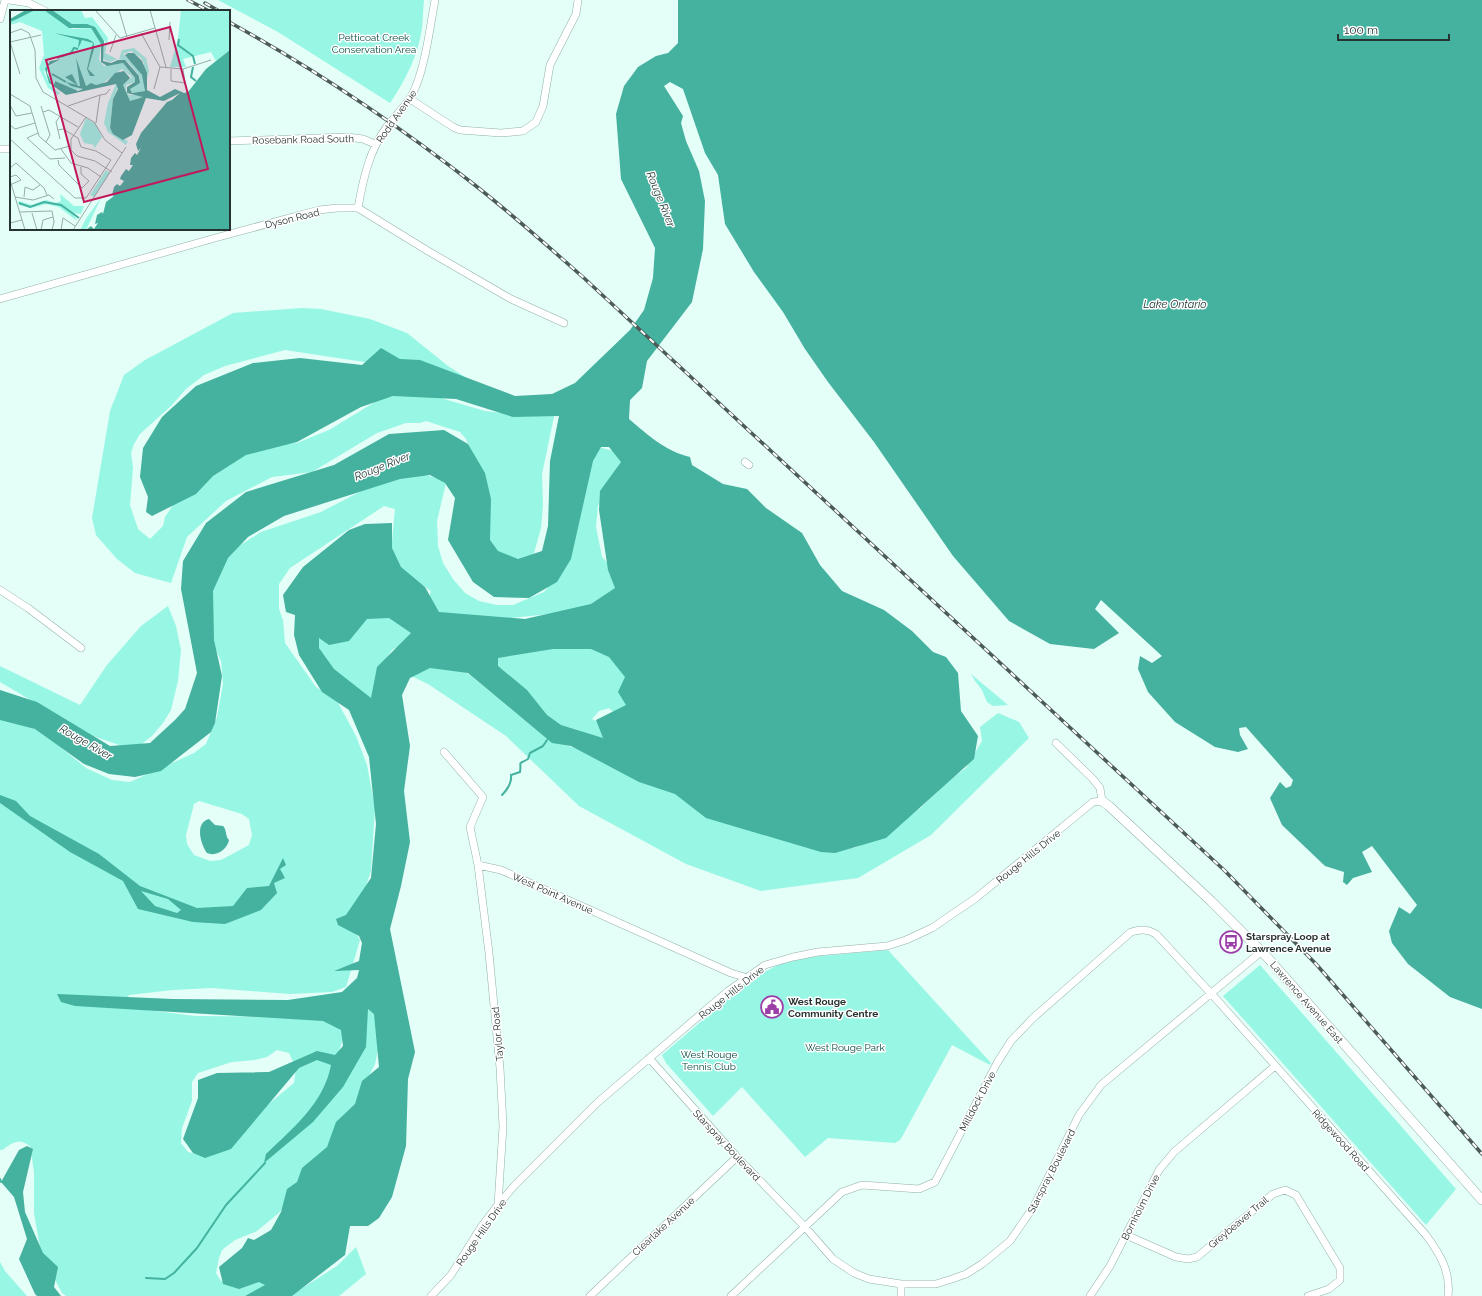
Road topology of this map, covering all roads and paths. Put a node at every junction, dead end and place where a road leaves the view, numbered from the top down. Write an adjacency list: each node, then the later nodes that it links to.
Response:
1 (5, 0): 6 (street)
2 (9, 0): 5 (street)
3 (435, 0): 7 (street, Rodd Avenue)
4 (578, 0): 7 (street)
5 (43, 10)
6 (0, 19)
7 (410, 99): 9 (street, Rodd Avenue)
8 (230, 141): 9 (street, Rosebank Road South)
9 (375, 144): 10 (street, Rodd Avenue)
10 (358, 208): 11 (street, Dyson Road); 12 (street)
11 (0, 299)
12 (564, 323)
13 (0, 590): 14 (street)
14 (81, 648)
15 (1056, 743): 17 (street)
16 (444, 752): 18 (street)
17 (1102, 801): 19 (street, Lawrence Avenue East); 20 (street, Rouge Hills Drive)
18 (478, 865): 20 (street, West Point Avenue); 26 (street, Taylor Road)
19 (1262, 951): 21 (street, Starspray Boulevard); 25 (street, Lawrence Avenue East)
20 (748, 978): 22 (street, Rouge Hills Drive)
21 (1212, 994): 23 (street, Ridgewood Road); 27 (street, Milldock Drive); 29 (street, Starspray Boulevard)
22 (649, 1058): 24 (street, Starspray Boulevard); 26 (street, Rouge Hills Drive)
23 (1275, 1066): 28 (street, Bornholm Drive); 36 (street, Ridgewood Road)
24 (737, 1157): 27 (street, Starspray Boulevard); 31 (street, Clearlake Avenue)
25 (1482, 1200)
26 (498, 1205): 30 (street, Rouge Hills Drive)
27 (805, 1227): 29 (street, Starspray Boulevard); 32 (street, Milldock Drive)
28 (1126, 1234): 34 (street, Bornholm Drive); 35 (street, Greybeaver Trail)
29 (901, 1284): 33 (street)
30 (431, 1296)
31 (590, 1296)
32 (731, 1296)
33 (901, 1296)
34 (1090, 1296)
35 (1308, 1296)
36 (1448, 1296)

